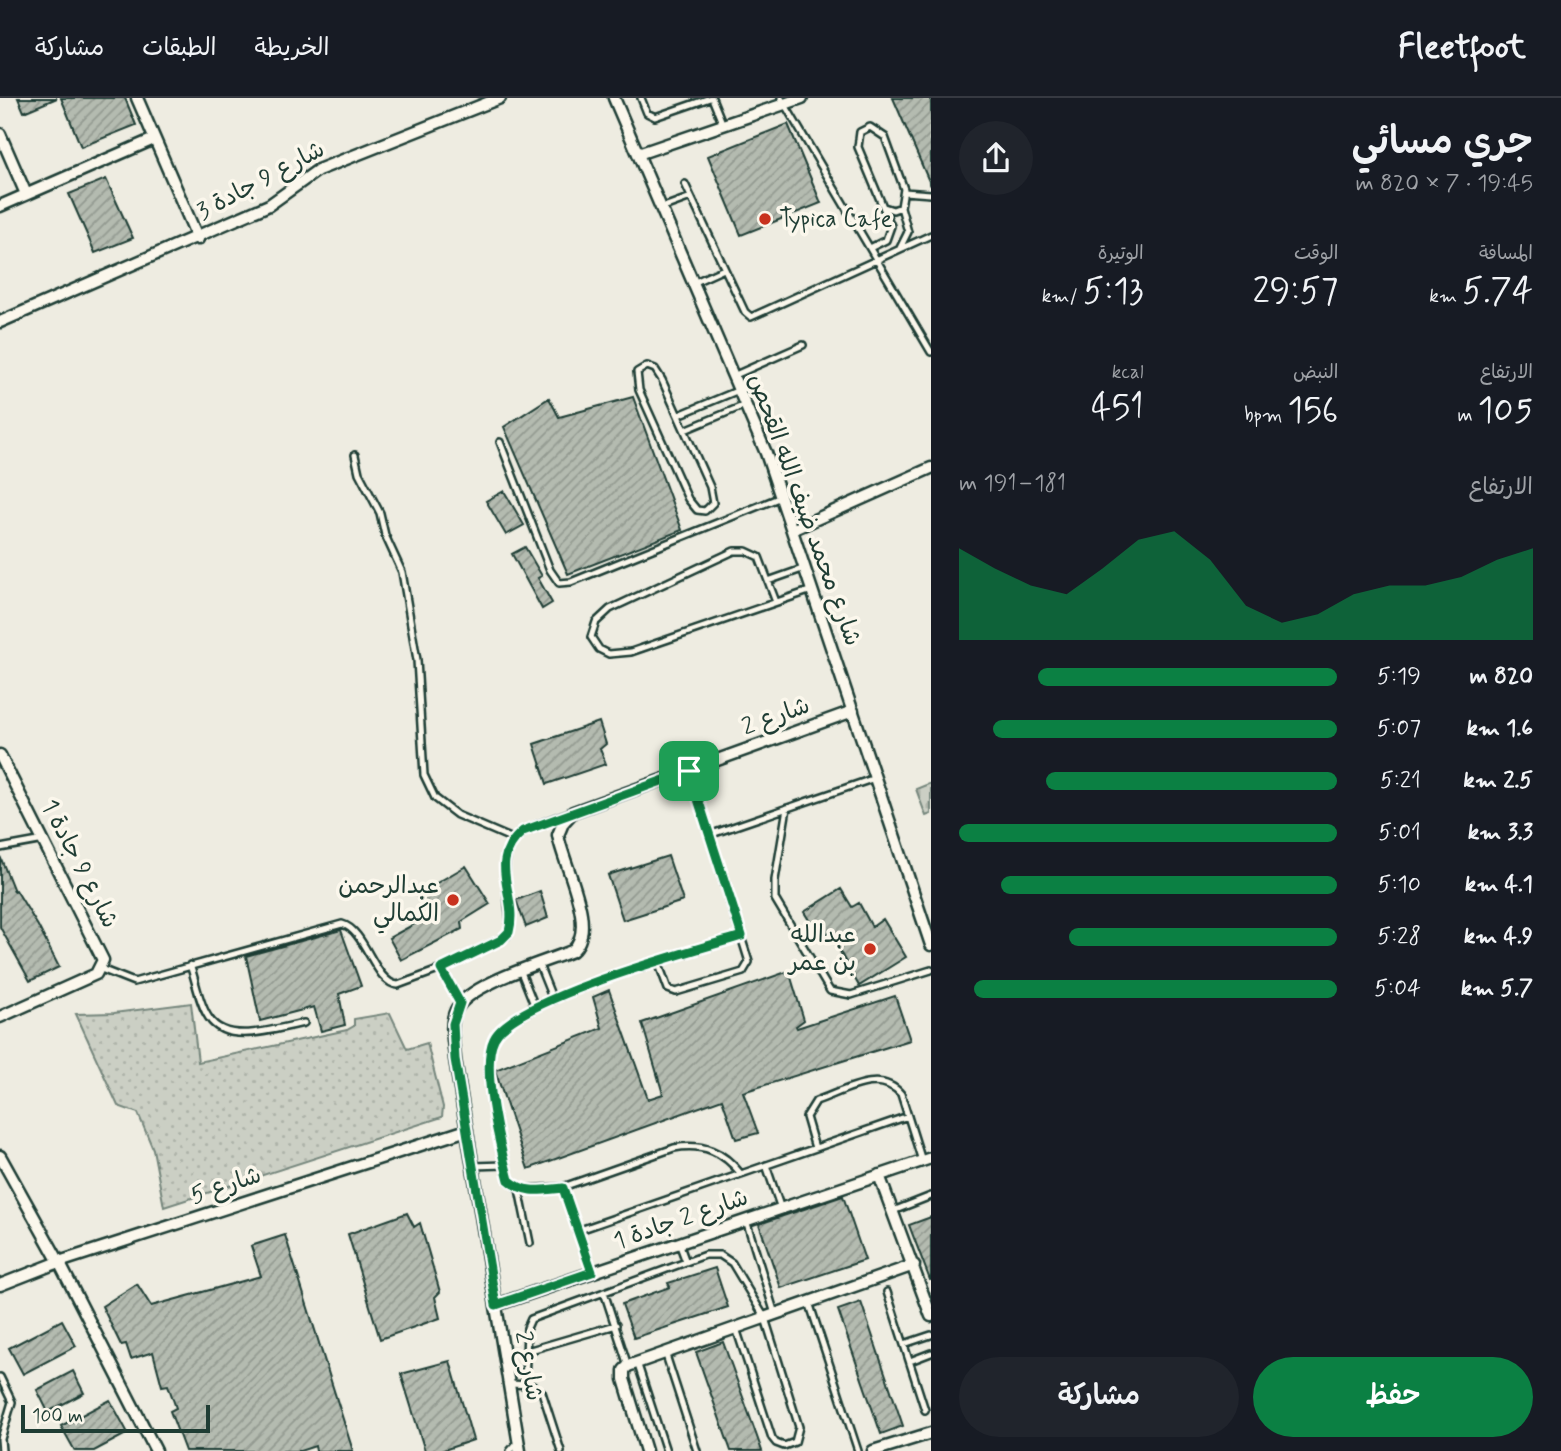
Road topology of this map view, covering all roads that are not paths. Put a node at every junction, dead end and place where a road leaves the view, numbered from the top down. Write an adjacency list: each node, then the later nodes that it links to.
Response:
1 (137, 98): 10 (street, شارع 9 جادة 3)
2 (500, 98): 22 (street, شارع 9 جادة 3)
3 (614, 98): 11 (street, شارع محمد ضيف الله القحص)
4 (640, 98): 5 (lane)
5 (711, 98): 8 (lane)
6 (803, 98): 7 (street)
7 (783, 101): 8 (street); 23 (lane)
8 (723, 125): 11 (street)
9 (0, 134): 14 (street)
10 (154, 139): 14 (street); 22 (street, شارع 9 جادة 3)
11 (638, 154): 20 (street, شارع محمد ضيف الله القحص)
12 (685, 184): 16 (lane)
13 (904, 192): 15 (lane); 17 (lane); 19 (lane)
14 (26, 194): 18 (street)
15 (931, 194)
16 (691, 197): 20 (lane); 26 (lane)
17 (881, 205): 19 (lane); 23 (lane)
18 (0, 206)
19 (901, 207): 24 (lane)
20 (661, 208): 27 (street, شارع محمد ضيف الله القحص)
21 (931, 235): 24 (lane)
22 (198, 239): 28 (street, شارع 9 جادة 3)
23 (870, 248): 25 (lane)
24 (898, 250): 25 (lane)
25 (877, 260): 26 (lane); 30 (lane)
26 (724, 269): 27 (lane)
27 (693, 283): 31 (street, شارع محمد ضيف الله القحص)
28 (0, 322)
29 (803, 345): 31 (lane)
30 (931, 352)
31 (733, 376): 32 (street, شارع محمد ضيف الله القحص)
32 (738, 390): 33 (street, شارع محمد ضيف الله القحص); 34 (lane)
33 (745, 405): 35 (lane); 39 (street, شارع محمد ضيف الله القحص)
34 (679, 415): 35 (lane); 35 (lane)
35 (685, 430)
36 (500, 442): 39 (lane)
37 (355, 455): 52 (lane)
38 (931, 468): 40 (street)
39 (781, 497): 40 (street, شارع محمد ضيف الله القحص)
40 (794, 530): 41 (street, شارع محمد ضيف الله القحص)
41 (806, 568): 42 (lane); 43 (street, شارع محمد ضيف الله القحص)
42 (768, 581): 44 (lane); 44 (lane)
43 (813, 589): 44 (lane); 45 (street, شارع محمد ضيف الله القحص)
44 (776, 602)
45 (853, 711): 47 (street, شارع 2); 48 (street, شارع محمد ضيف الله القحص)
46 (0, 755): 53 (street, شارع 9 جادة 1)
47 (689, 771): 50 (street, شارع 2); 51 (lane)
48 (875, 778): 49 (lane); 56 (street, شارع محمد ضيف الله القحص)
49 (788, 808): 51 (lane); 62 (lane)
50 (573, 811): 52 (lane); 59 (street)
51 (709, 835): 55 (lane)
52 (513, 839): 61 (lane)
53 (44, 840): 54 (lane); 60 (street, شارع 9 جادة 1)
54 (0, 848)
55 (742, 936): 57 (lane); 57 (lane)
56 (931, 945)
57 (658, 962): 64 (lane)
58 (190, 965): 60 (lane); 61 (lane); 68 (lane)
59 (538, 965): 63 (street); 64 (lane)
60 (101, 968): 67 (street, شارع 9 جادة 1)
61 (441, 969): 65 (lane)
62 (931, 970)
63 (521, 972): 65 (street); 66 (lane)
64 (553, 1000): 66 (lane)
65 (460, 1003): 70 (street, شارع 2)
66 (535, 1007): 74 (lane)
67 (0, 1017)
68 (304, 1023)
69 (908, 1116): 71 (lane); 71 (lane); 73 (lane)
70 (467, 1130): 76 (street, شارع 2); 88 (street, شارع 5)
71 (815, 1148): 75 (lane)
72 (0, 1156): 88 (street)
73 (927, 1159): 78 (street, شارع 2 جادة 1)
74 (505, 1165): 76 (lane); 80 (lane)
75 (766, 1165): 77 (lane); 82 (lane)
76 (473, 1166): 96 (street, شارع 2)
77 (741, 1174): 79 (lane); 85 (lane)
78 (879, 1175): 82 (street, شارع 2 جادة 1); 83 (street)
79 (563, 1188): 80 (lane); 85 (lane)
80 (519, 1189): 86 (lane)
81 (931, 1196): 83 (lane)
82 (781, 1209): 84 (street, شارع 2 جادة 1)
83 (893, 1211): 90 (street)
84 (747, 1220): 87 (street, شارع 2 جادة 1); 97 (lane)
85 (577, 1231): 91 (lane)
86 (530, 1243)
87 (679, 1243): 89 (lane); 91 (street, شارع 2 جادة 1)
88 (59, 1262): 92 (street, شارع 5); 117 (street)
89 (686, 1262): 93 (lane); 99 (lane)
90 (914, 1265): 95 (street); 98 (street)
91 (592, 1272): 96 (street, شارع 2 جادة 1)
92 (0, 1285)
93 (604, 1292): 100 (lane); 104 (lane)
94 (887, 1292): 103 (lane)
95 (809, 1302): 97 (street); 123 (lane)
96 (496, 1305): 110 (street, شارع 2)
97 (775, 1314): 99 (street)
98 (931, 1316)
99 (765, 1318): 101 (street); 115 (lane)
100 (616, 1325): 104 (lane); 108 (lane)
101 (736, 1328): 105 (street); 115 (lane)
102 (931, 1335): 103 (lane)
103 (904, 1344): 107 (lane)
104 (527, 1351): 111 (lane)
105 (665, 1352): 108 (street); 122 (lane)
106 (931, 1353): 107 (lane)
107 (910, 1361): 112 (lane)
108 (633, 1364): 120 (street); 121 (lane)
109 (0, 1377): 116 (lane)
110 (510, 1384): 111 (lane); 114 (street, شارع 2)
111 (525, 1385): 119 (lane)
112 (925, 1410)
113 (931, 1433): 124 (street)
114 (519, 1446): 118 (lane)
115 (791, 1448)
116 (2, 1451)
117 (156, 1451)
118 (510, 1451)
119 (561, 1451)
120 (646, 1451)
121 (666, 1451)
122 (697, 1451)
123 (858, 1451)
124 (873, 1451)

